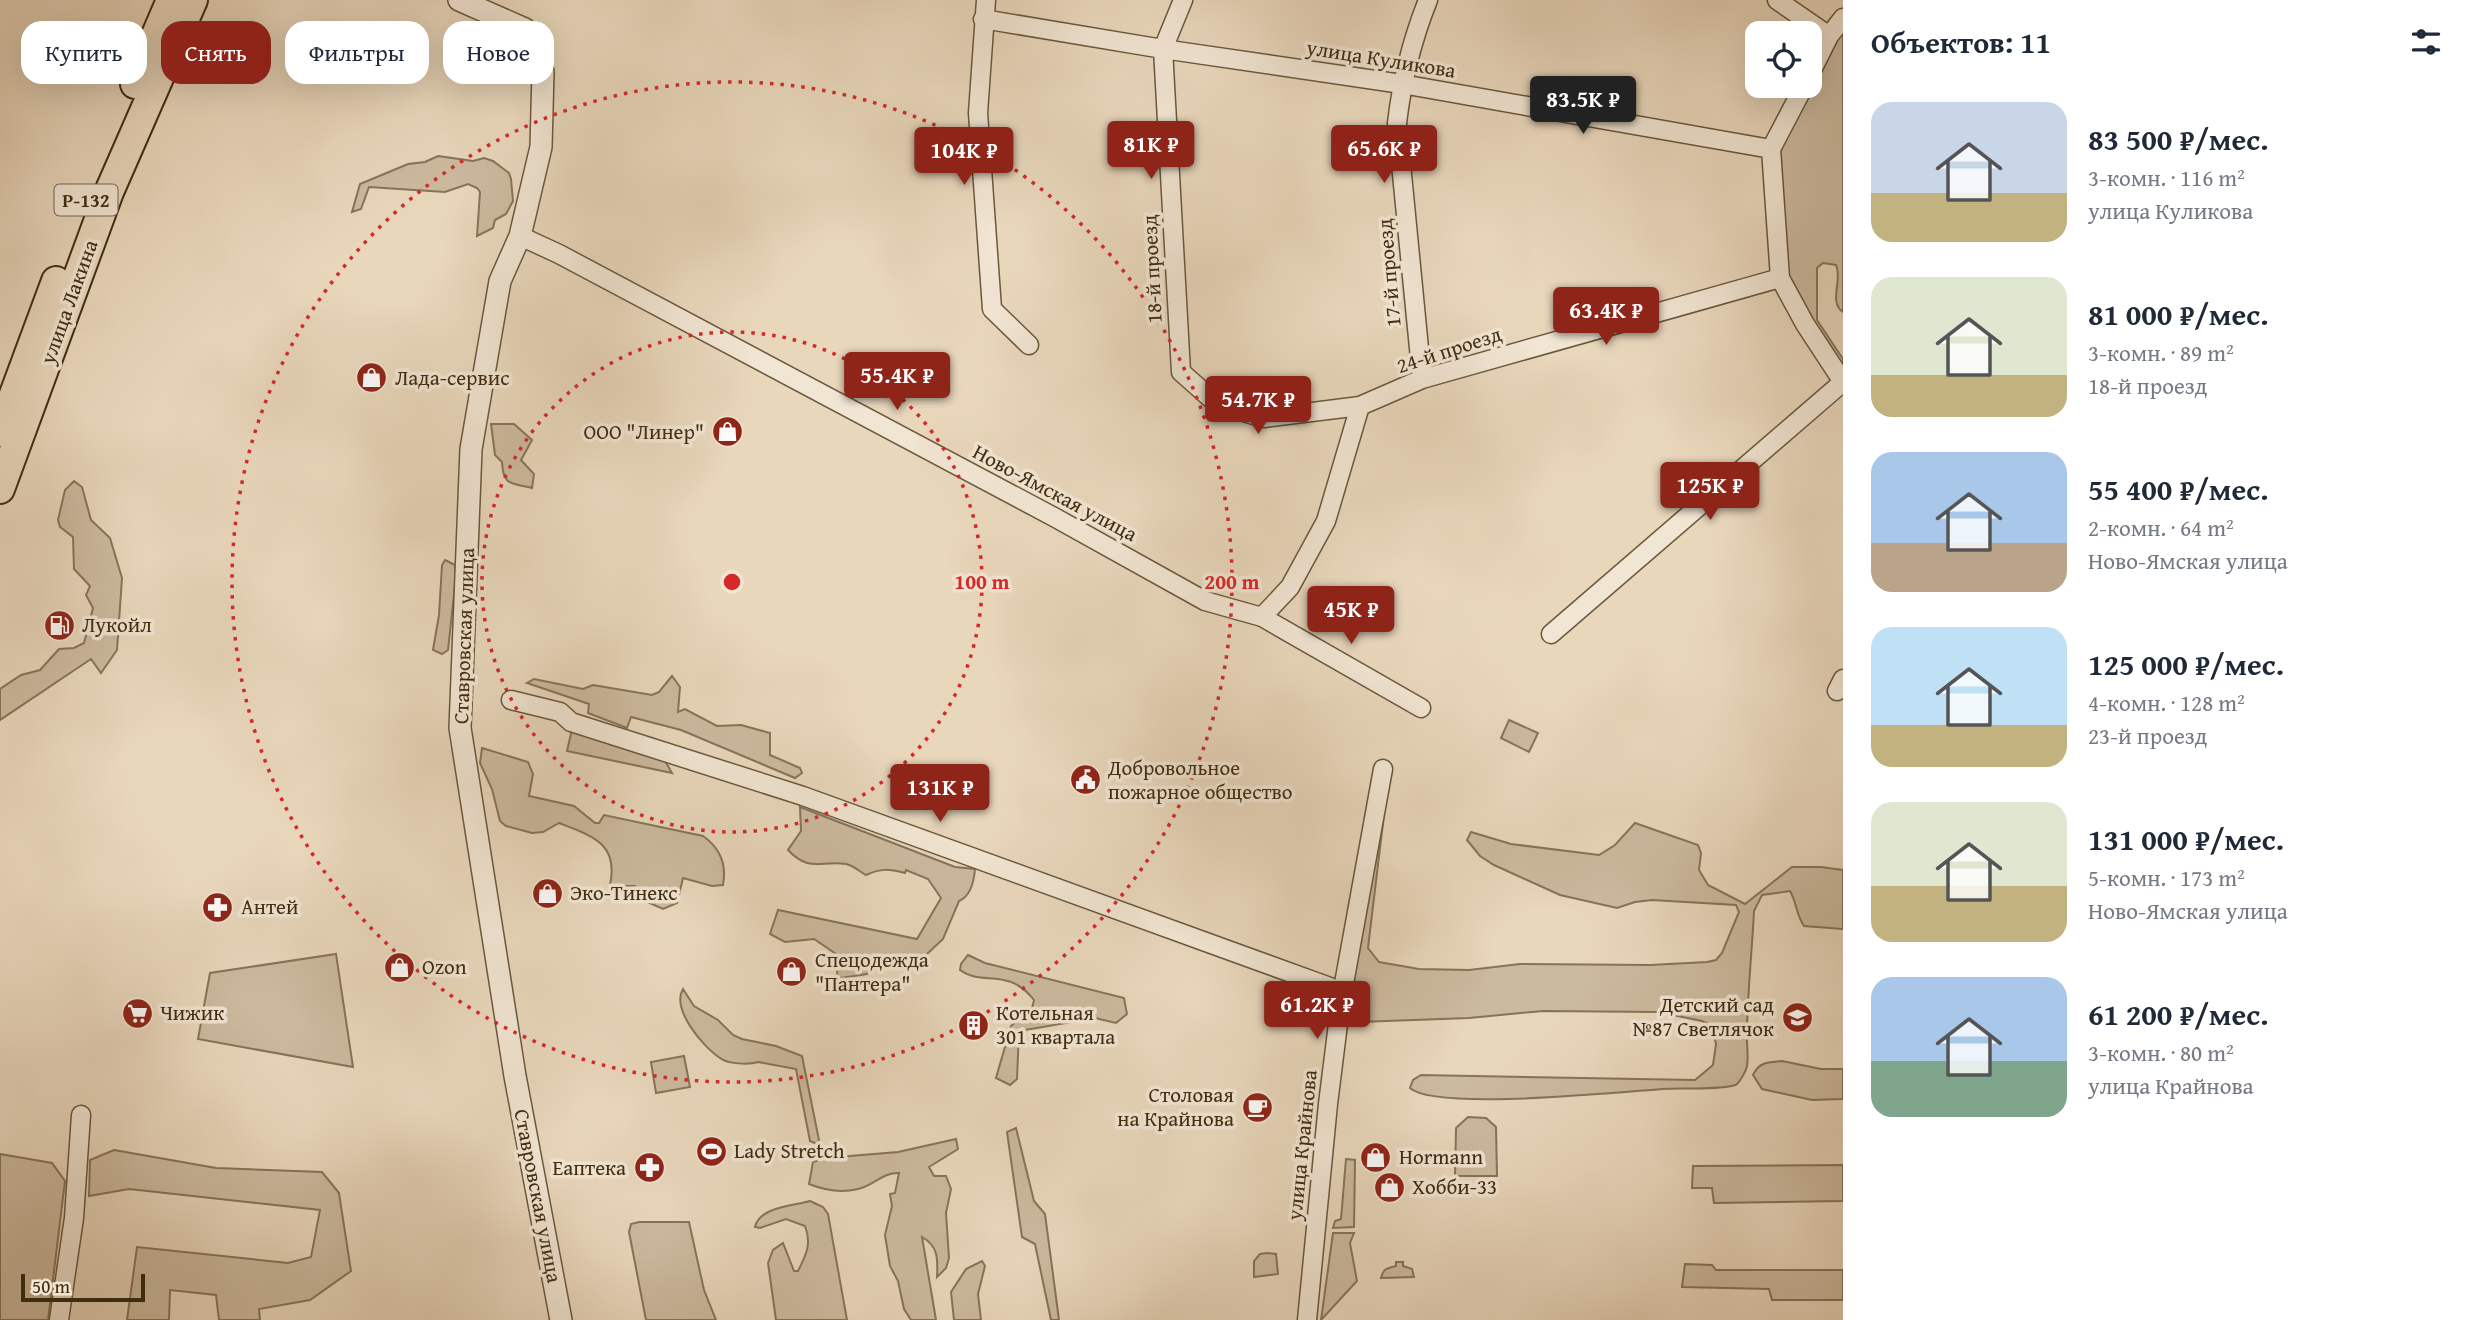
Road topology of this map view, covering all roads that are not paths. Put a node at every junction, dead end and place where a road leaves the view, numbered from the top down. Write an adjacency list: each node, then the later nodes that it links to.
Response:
1 (172, 0): 23 (highway, улица Лакина / Р-132)
2 (193, 0): 24 (highway, улица Лакина / Р-132)
3 (458, 0): 16 (street, Ставровская улица)
4 (986, 0): 9 (street)
5 (1183, 0): 11 (street, 18-й проезд)
6 (1428, 0): 13 (street, 17-й проезд)
7 (1777, 0): 10 (street)
8 (1843, 18): 10 (street)
9 (983, 19): 11 (street, улица Куликова); 18 (street)
10 (1829, 36): 12 (street)
11 (1163, 49): 13 (street, улица Куликова); 19 (street, 18-й проезд)
12 (1822, 50)
13 (1402, 84): 15 (street, улица Куликова); 20 (street, 17-й проезд)
14 (1798, 98): 15 (street)
15 (1771, 149): 17 (street)
16 (520, 236): 25 (street, Ново-Ямская улица); 33 (street, Ставровская улица)
17 (1780, 278): 20 (street, 24-й проезд); 21 (street)
18 (1029, 345)
19 (1181, 372): 22 (street, 24-й проезд)
20 (1422, 379): 22 (street, 24-й проезд)
21 (1843, 382): 26 (street)
22 (1360, 406): 25 (street)
23 (0, 432)
24 (0, 489)
25 (1262, 617): 28 (street, Ново-Ямская улица)
26 (1551, 634)
27 (511, 700): 30 (street)
28 (1421, 708)
29 (1383, 769): 30 (street, улица Крайнова)
30 (1341, 1000): 34 (street, улица Крайнова)
31 (82, 1115): 32 (street)
32 (59, 1320)
33 (561, 1320)
34 (1307, 1320)

